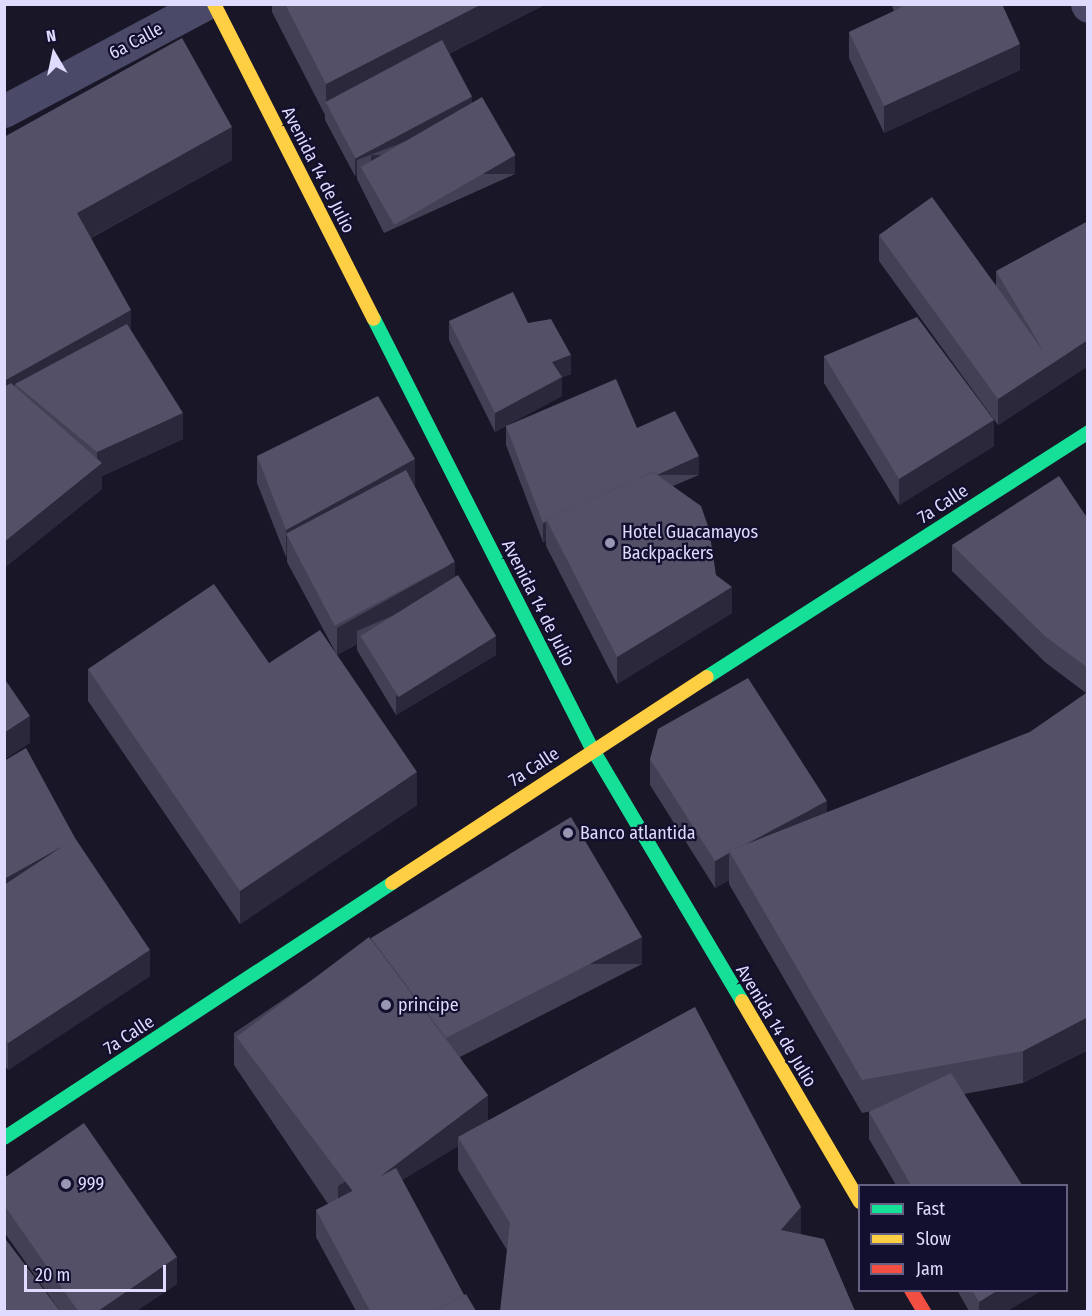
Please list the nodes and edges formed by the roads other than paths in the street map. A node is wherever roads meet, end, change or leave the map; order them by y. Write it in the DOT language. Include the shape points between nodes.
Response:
graph roads {
  1 [pos="204,4"];
  2 [pos="214,4"];
  3 [pos="4,111"];
  4 [pos="1088,432"];
  5 [pos="593,750"];
  6 [pos="4,1138"];
  7 [pos="858,1199"];
  8 [pos="912,1292"];
  9 [pos="924,1311"];
  1 -- 3 [label="street, 6a Calle"];
  2 -- 5 [label="street, Avenida 14 de Julio"];
  4 -- 5 [label="street, 7a Calle"];
  5 -- 6 [label="street, 7a Calle"];
  5 -- 7 [label="street, Avenida 14 de Julio"];
  8 -- 9 [label="street"];
}
